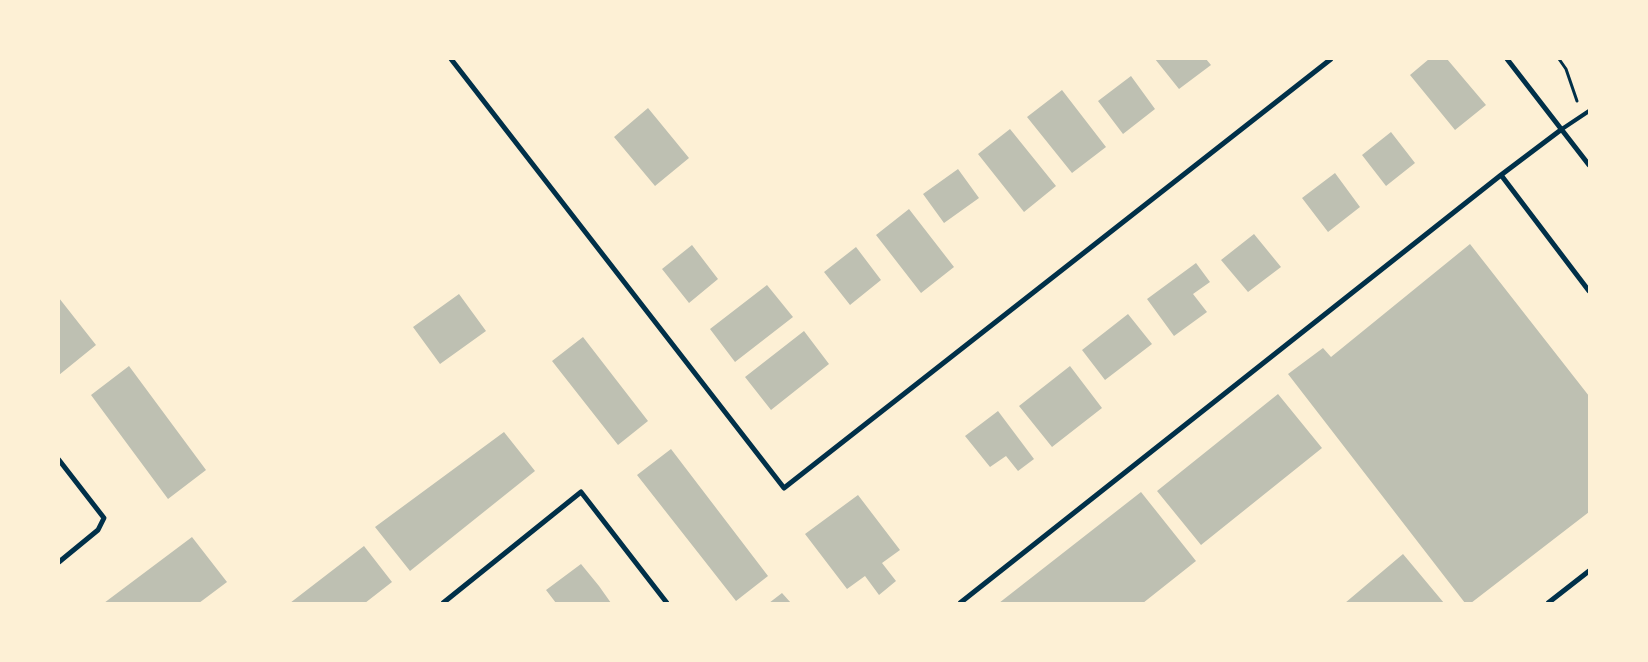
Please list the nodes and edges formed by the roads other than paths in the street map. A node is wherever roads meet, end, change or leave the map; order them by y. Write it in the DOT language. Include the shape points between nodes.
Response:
graph roads {
  1 [pos="451,59"];
  2 [pos="1331,59"];
  3 [pos="1507,59"];
  4 [pos="1588,112"];
  5 [pos="1562,129"];
  6 [pos="1589,165"];
  7 [pos="1500,175"];
  8 [pos="1589,291"];
  9 [pos="59,460"];
  10 [pos="59,562"];
  11 [pos="1589,571"];
  12 [pos="443,603"];
  13 [pos="667,603"];
  14 [pos="960,603"];
  15 [pos="1548,603"];
  1 -- 2 [label="street" via="784,488"];
  3 -- 5 [label="street"];
  4 -- 5 [label="lane"];
  5 -- 6 [label="street"];
  5 -- 7 [label="street"];
  7 -- 8 [label="street"];
  7 -- 14 [label="street"];
  9 -- 10 [label="street" via="104,518 98,530"];
  11 -- 15 [label="street"];
  12 -- 13 [label="street" via="581,492"];
}
